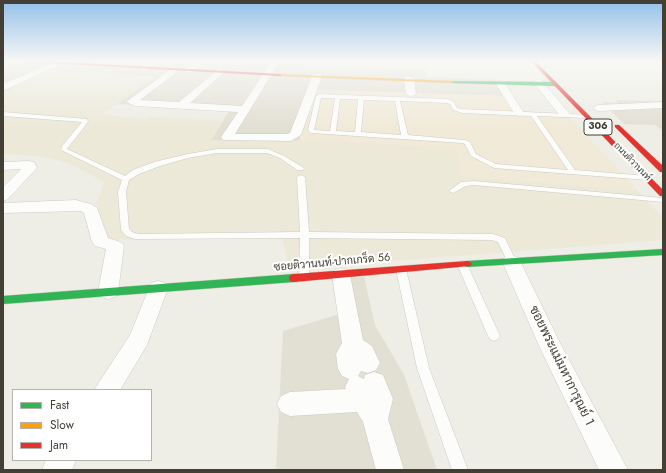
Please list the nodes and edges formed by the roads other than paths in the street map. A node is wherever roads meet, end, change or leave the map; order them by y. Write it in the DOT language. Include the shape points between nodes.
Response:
graph roads {
  1 [pos="14,83"];
  2 [pos="157,83"];
  3 [pos="207,83"];
  4 [pos="262,83"];
  5 [pos="314,83"];
  6 [pos="410,83"];
  7 [pos="497,83"];
  8 [pos="545,83"];
  9 [pos="3,88"];
  10 [pos="411,94"];
  11 [pos="338,97"];
  12 [pos="361,98"];
  13 [pos="397,99"];
  14 [pos="182,105"];
  15 [pos="595,105"];
  16 [pos="663,106"];
  17 [pos="244,109"];
  18 [pos="663,110"];
  19 [pos="3,114"];
  20 [pos="519,114"];
  21 [pos="533,114"];
  22 [pos="565,115"];
  23 [pos="587,116"];
  24 [pos="610,119"];
  25 [pos="333,133"];
  26 [pos="358,134"];
  27 [pos="405,137"];
  28 [pos="3,166"];
  29 [pos="300,168"];
  30 [pos="663,170"];
  31 [pos="573,172"];
  32 [pos="301,177"];
  33 [pos="647,178"];
  34 [pos="126,179"];
  35 [pos="453,191"];
  36 [pos="663,194"];
  37 [pos="3,196"];
  38 [pos="663,200"];
  39 [pos="3,208"];
  40 [pos="305,234"];
  41 [pos="663,252"];
  42 [pos="511,261"];
  43 [pos="462,264"];
  44 [pos="401,269"];
  45 [pos="341,275"];
  46 [pos="304,277"];
  47 [pos="158,288"];
  48 [pos="108,292"];
  49 [pos="6,304"];
  50 [pos="494,336"];
  51 [pos="107,389"];
  52 [pos="367,389"];
  53 [pos="290,404"];
  54 [pos="61,461"];
  55 [pos="56,470"];
  56 [pos="390,470"];
  57 [pos="460,470"];
  58 [pos="614,470"];
  1 -- 9 [label="street"];
  2 -- 14 [label="street" via="132,102"];
  3 -- 14 [label="street"];
  4 -- 17 [label="street"];
  5 -- 17 [label="street" via="295,135 291,138 227,137"];
  6 -- 10 [label="street"];
  7 -- 20 [label="street"];
  8 -- 22 [label="street"];
  8 -- 23 [label="street, ถนนติวานนท์ / 306"];
  11 -- 12 [label="lane"];
  11 -- 25 [label="lane"];
  11 -- 25 [label="lane" via="319,96 311,130"];
  12 -- 13 [label="lane"];
  12 -- 26 [label="lane"];
  13 -- 20 [label="lane" via="448,101 462,112"];
  13 -- 27 [label="lane"];
  14 -- 17 [label="street"];
  15 -- 16 [label="street"];
  15 -- 24 [label="street, ถนนติวานนท์ / 306"];
  18 -- 24 [label="street"];
  19 -- 34 [label="lane" via="85,120 64,150"];
  20 -- 21 [label="lane"];
  21 -- 22 [label="lane"];
  21 -- 31 [label="lane"];
  22 -- 23 [label="lane"];
  23 -- 33 [label="street, ถนนติวานนท์ / 306"];
  24 -- 30 [label="street, ถนนติวานนท์ / 306"];
  25 -- 26 [label="lane"];
  26 -- 27 [label="lane"];
  27 -- 31 [label="lane" via="463,141 468,144 473,155 494,166"];
  28 -- 37 [label="street" via="29,165 30,168"];
  29 -- 34 [label="lane" via="268,151 217,151 157,164"];
  31 -- 33 [label="lane"];
  32 -- 40 [label="lane"];
  33 -- 36 [label="street, ถนนติวานนท์ / 306"];
  34 -- 40 [label="lane" via="122,192 125,230 138,237"];
  35 -- 38 [label="lane" via="464,184 474,183"];
  39 -- 48 [label="street" via="76,205 91,211 101,242 115,246"];
  40 -- 42 [label="lane" via="493,237 502,240"];
  40 -- 46 [label="lane"];
  41 -- 42 [label="street, ซอยติวานนท์-ปากเกร็ด 56"];
  42 -- 43 [label="street, ซอยติวานนท์-ปากเกร็ด 56"];
  42 -- 58 [label="street, ซอยพระแม่มหาการุณย์ 1" via="550,348"];
  43 -- 44 [label="street, ซอยติวานนท์-ปากเกร็ด 56"];
  43 -- 50 [label="lane"];
  44 -- 45 [label="street, ซอยติวานนท์-ปากเกร็ด 56"];
  44 -- 57 [label="lane" via="423,368"];
  45 -- 46 [label="street, ซอยติวานนท์-ปากเกร็ด 56"];
  45 -- 52 [label="street" via="353,345 347,354"];
  46 -- 47 [label="street, ซอยติวานนท์-ปากเกร็ด 56"];
  47 -- 48 [label="street, ซอยติวานนท์-ปากเกร็ด 56"];
  47 -- 51 [label="street" via="139,339"];
  48 -- 49 [label="street, ซอยติวานนท์-ปากเกร็ด 56"];
  52 -- 53 [label="street"];
  52 -- 56 [label="street"];
  54 -- 55 [label="street"];
}
